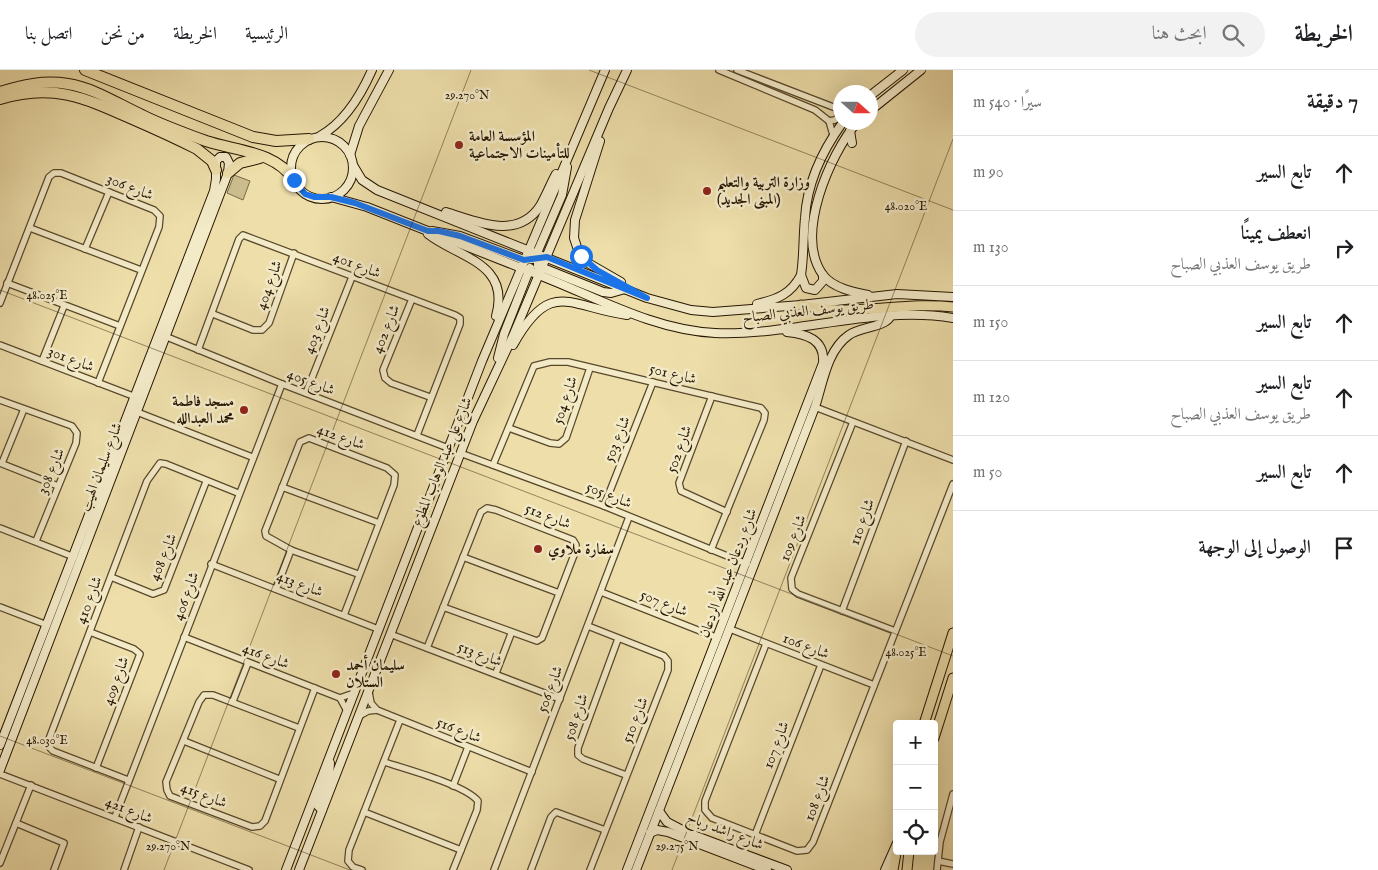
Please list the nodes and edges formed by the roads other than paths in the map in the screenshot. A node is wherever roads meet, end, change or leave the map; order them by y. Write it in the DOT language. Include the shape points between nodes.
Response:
graph roads {
  1 [pos="372,70"];
  2 [pos="389,70"];
  3 [pos="605,70"];
  4 [pos="627,70"];
  5 [pos="719,70"];
  6 [pos="737,70"];
  7 [pos="903,70"];
  8 [pos="921,70"];
  9 [pos="89,71"];
  10 [pos="878,89"];
  11 [pos="0,92"];
  12 [pos="0,100"];
  13 [pos="878,104"];
  14 [pos="589,105"];
  15 [pos="609,108"];
  16 [pos="833,108"];
  17 [pos="833,119"];
  18 [pos="829,121"];
  19 [pos="142,123"];
  20 [pos="837,130"];
  21 [pos="850,131"];
  22 [pos="190,135"];
  23 [pos="833,135"];
  24 [pos="314,138"];
  25 [pos="852,144"];
  26 [pos="350,155"];
  27 [pos="268,158"];
  28 [pos="567,160"];
  29 [pos="353,164"];
  30 [pos="216,170"];
  31 [pos="228,173"];
  32 [pos="294,180"];
  33 [pos="109,192"];
  34 [pos="331,197"];
  35 [pos="407,202"];
  36 [pos="30,228"];
  37 [pos="425,230"];
  38 [pos="85,249"];
  39 [pos="528,250"];
  40 [pos="294,253"];
  41 [pos="547,257"];
  42 [pos="532,263"];
  43 [pos="141,270"];
  44 [pos="539,275"];
  45 [pos="801,275"];
  46 [pos="823,275"];
  47 [pos="352,277"];
  48 [pos="8,283"];
  49 [pos="625,289"];
  50 [pos="877,297"];
  51 [pos="953,297"];
  52 [pos="647,298"];
  53 [pos="412,299"];
  54 [pos="0,303"];
  55 [pos="802,305"];
  56 [pos="64,306"];
  57 [pos="953,307"];
  58 [pos="734,309"];
  59 [pos="213,314"];
  60 [pos="639,316"];
  61 [pos="890,317"];
  62 [pos="953,318"];
  63 [pos="120,326"];
  64 [pos="760,332"];
  65 [pos="167,336"];
  66 [pos="0,345"];
  67 [pos="198,350"];
  68 [pos="823,352"];
  69 [pos="832,355"];
  70 [pos="42,361"];
  71 [pos="482,361"];
  72 [pos="497,365"];
  73 [pos="590,368"];
  74 [pos="653,382"];
  75 [pos="98,383"];
  76 [pos="282,384"];
  77 [pos="487,387"];
  78 [pos="306,393"];
  79 [pos="134,396"];
  80 [pos="712,396"];
  81 [pos="430,397"];
  82 [pos="0,400"];
  83 [pos="814,407"];
  84 [pos="24,409"];
  85 [pos="137,412"];
  86 [pos="853,422"];
  87 [pos="509,428"];
  88 [pos="417,435"];
  89 [pos="906,441"];
  90 [pos="448,448"];
  91 [pos="460,453"];
  92 [pos="252,457"];
  93 [pos="953,460"];
  94 [pos="1,463"];
  95 [pos="493,466"];
  96 [pos="206,482"];
  97 [pos="953,484"];
  98 [pos="58,486"];
  99 [pos="282,487"];
  100 [pos="238,493"];
  101 [pos="775,499"];
  102 [pos="604,506"];
  103 [pos="727,512"];
  104 [pos="630,517"];
  105 [pos="379,523"];
  106 [pos="0,528"];
  107 [pos="36,542"];
  108 [pos="291,550"];
  109 [pos="711,550"];
  110 [pos="463,556"];
  111 [pos="74,557"];
  112 [pos="211,564"];
  113 [pos="747,564"];
  114 [pos="358,574"];
  115 [pos="111,577"];
  116 [pos="65,589"];
  117 [pos="276,589"];
  118 [pos="601,592"];
  119 [pos="559,593"];
  120 [pos="0,607"];
  121 [pos="443,608"];
  122 [pos="842,610"];
  123 [pos="344,615"];
  124 [pos="47,625"];
  125 [pos="588,626"];
  126 [pos="378,629"];
  127 [pos="730,629"];
  128 [pos="895,631"];
  129 [pos="90,632"];
  130 [pos="953,633"];
  131 [pos="390,634"];
  132 [pos="512,634"];
  133 [pos="184,637"];
  134 [pos="718,638"];
  135 [pos="618,639"];
  136 [pos="766,644"];
  137 [pos="427,648"];
  138 [pos="248,663"];
  139 [pos="821,665"];
  140 [pos="496,673"];
  141 [pos="953,678"];
  142 [pos="874,685"];
  143 [pos="315,688"];
  144 [pos="369,690"];
  145 [pos="354,693"];
  146 [pos="340,698"];
  147 [pos="560,698"];
  148 [pos="953,698"];
  149 [pos="233,701"];
  150 [pos="698,701"];
  151 [pos="377,710"];
  152 [pos="347,711"];
  153 [pos="358,716"];
  154 [pos="940,716"];
  155 [pos="400,720"];
  156 [pos="925,720"];
  157 [pos="938,723"];
  158 [pos="299,728"];
  159 [pos="184,742"];
  160 [pos="681,744"];
  161 [pos="0,745"];
  162 [pos="468,747"];
  163 [pos="329,759"];
  164 [pos="384,762"];
  165 [pos="96,768"];
  166 [pos="0,772"];
  167 [pos="532,772"];
  168 [pos="626,775"];
  169 [pos="279,779"];
  170 [pos="128,780"];
  171 [pos="31,785"];
  172 [pos="453,786"];
  173 [pos="953,794"];
  174 [pos="952,805"];
  175 [pos="322,810"];
  176 [pos="659,811"];
  177 [pos="364,812"];
  178 [pos="115,817"];
  179 [pos="16,824"];
  180 [pos="139,827"];
  181 [pos="669,828"];
  182 [pos="605,830"];
  183 [pos="650,833"];
  184 [pos="755,835"];
  185 [pos="461,850"];
  186 [pos="893,852"];
  187 [pos="896,855"];
  188 [pos="909,855"];
  189 [pos="938,861"];
  190 [pos="0,863"];
  191 [pos="953,864"];
  192 [pos="756,868"];
  193 [pos="54,870"];
  194 [pos="124,870"];
  195 [pos="249,870"];
  196 [pos="286,870"];
  197 [pos="299,870"];
  198 [pos="362,870"];
  199 [pos="453,870"];
  200 [pos="494,870"];
  201 [pos="531,870"];
  202 [pos="590,870"];
  203 [pos="627,870"];
  204 [pos="636,870"];
  205 [pos="768,870"];
  206 [pos="787,870"];
  207 [pos="885,870"];
  208 [pos="893,870"];
  209 [pos="906,870"];
  210 [pos="937,870"];
  1 -- 24 [label="street" via="351,107 333,128"];
  2 -- 26 [label="street" via="359,126"];
  3 -- 14 [label="street, شارع علي عبد الوهاب المطوع"];
  4 -- 15 [label="street"];
  5 -- 18 [label="street" via="816,110"];
  6 -- 16 [label="street"];
  7 -- 10 [label="street"];
  8 -- 13 [label="street"];
  9 -- 24 [label="highway" via="253,137 276,141"];
  11 -- 22 [label="highway" via="32,84 69,84"];
  12 -- 19 [label="highway" via="29,92 72,94"];
  14 -- 28 [label="street, شارع علي عبد الوهاب المطوع"];
  14 -- 35 [label="street" via="539,206 528,218 512,226 494,226"];
  15 -- 41 [label="street"];
  15 -- 52 [label="street" via="578,207 574,238 588,263"];
  17 -- 18 [label="street"];
  18 -- 23 [label="street"];
  19 -- 22 [label="highway"];
  19 -- 30 [label="highway" via="203,152"];
  20 -- 23 [label="street"];
  21 -- 25 [label="street"];
  21 -- 46 [label="street" via="833,157 816,206 815,252"];
  22 -- 27 [label="highway"];
  23 -- 45 [label="street" via="810,186"];
  24 -- 26 [label="street" via="338,141"];
  24 -- 32 [label="street" via="301,144 292,161"];
  26 -- 29 [label="street"];
  27 -- 31 [label="highway" via="245,161"];
  27 -- 32 [label="highway" via="283,166"];
  28 -- 39 [label="street, شارع علي عبد الوهاب المطوع"];
  28 -- 42 [label="street" via="562,194"];
  29 -- 34 [label="street" via="348,184"];
  29 -- 35 [label="street, طريق يوسف العذبي الصباح" via="369,186"];
  30 -- 31 [label="street" via="216,161 224,157 229,162"];
  30 -- 79 [label="street, شارع سليمان الهيب" via="215,187"];
  31 -- 65 [label="street, شارع سليمان الهيب"];
  32 -- 34 [label="street" via="305,194"];
  33 -- 36 [label="street, شارع 306" via="54,173 49,176"];
  33 -- 38 [label="street"];
  33 -- 43 [label="street, شارع 306" via="154,210 160,216"];
  34 -- 37 [label="street"];
  35 -- 39 [label="street, طريق يوسف العذبي الصباح"];
  36 -- 38 [label="street"];
  36 -- 48 [label="street, شارع 306"];
  37 -- 42 [label="street" via="460,236"];
  37 -- 71 [label="street" via="440,243 482,265 498,289 498,308"];
  38 -- 43 [label="street"];
  39 -- 42 [label="street, طريق يوسف العذبي الصباح"];
  39 -- 42 [label="street, شارع علي عبد الوهاب المطوع"];
  40 -- 47 [label="street, شارع 401"];
  40 -- 59 [label="street, شارع 404" via="269,323 262,330 253,330"];
  40 -- 59 [label="street, شارع 401" via="243,236 239,239"];
  41 -- 42 [label="street, طريق يوسف العذبي الصباح"];
  41 -- 49 [label="street, طريق يوسف العذبي الصباح"];
  42 -- 44 [label="street, شارع علي عبد الوهاب المطوع"];
  42 -- 49 [label="street" via="603,292"];
  42 -- 71 [label="street, شارع علي عبد الوهاب المطوع"];
  42 -- 72 [label="street" via="504,334"];
  43 -- 63 [label="street, شارع 306"];
  44 -- 60 [label="street, طريق يوسف العذبي الصباح"];
  44 -- 72 [label="street, شارع علي عبد الوهاب المطوع"];
  45 -- 46 [label="street" via="803,284 810,290 820,287"];
  45 -- 58 [label="street" via="784,296"];
  46 -- 50 [label="street" via="834,284"];
  47 -- 53 [label="street, شارع 401"];
  47 -- 78 [label="street, شارع 403"];
  48 -- 54 [label="street, شارع 306"];
  48 -- 56 [label="street"];
  49 -- 52 [label="street, طريق يوسف العذبي الصباح"];
  50 -- 51 [label="street, طريق يوسف العذبي الصباح" via="913,293"];
  50 -- 55 [label="street, طريق يوسف العذبي الصباح"];
  52 -- 58 [label="street, طريق يوسف العذبي الصباح" via="690,310"];
  53 -- 81 [label="street, شارع 402" via="384,370 385,378"];
  53 -- 81 [label="street, شارع 401" via="460,318"];
  55 -- 57 [label="main road" via="841,310"];
  55 -- 58 [label="street, طريق يوسف العذبي الصباح"];
  56 -- 63 [label="street"];
  56 -- 70 [label="street"];
  59 -- 67 [label="street, شارع 401"];
  60 -- 64 [label="street, طريق يوسف العذبي الصباح" via="687,330"];
  60 -- 77 [label="street" via="569,301 549,304 530,320"];
  61 -- 62 [label="street, طريق يوسف العذبي الصباح" via="929,315"];
  61 -- 64 [label="street, طريق يوسف العذبي الصباح"];
  61 -- 69 [label="street, شارع ردعان عبد الله الردعان" via="885,323 861,328 849,335"];
  63 -- 75 [label="street, شارع 306"];
  64 -- 68 [label="street" via="804,334 818,342"];
  65 -- 67 [label="street, شارع 405"];
  65 -- 85 [label="street, شارع سليمان الهيب"];
  66 -- 70 [label="street, شارع 301"];
  67 -- 76 [label="street, شارع 405"];
  68 -- 69 [label="street" via="828,349"];
  68 -- 101 [label="street, شارع ردعان عبد الله الردعان" via="823,363"];
  69 -- 83 [label="street, شارع ردعان عبد الله الردعان"];
  70 -- 75 [label="street, شارع 301"];
  71 -- 90 [label="street, شارع علي عبد الوهاب المطوع"];
  72 -- 77 [label="street, شارع علي عبد الوهاب المطوع"];
  73 -- 74 [label="street, شارع 501"];
  73 -- 87 [label="street, شارع 501" via="568,362 534,366"];
  73 -- 87 [label="street, شارع 504" via="566,438 559,444"];
  74 -- 80 [label="street, شارع 501"];
  74 -- 102 [label="street, شارع 503"];
  75 -- 79 [label="street, شارع 301"];
  76 -- 78 [label="street, شارع 405"];
  76 -- 92 [label="street, شارع 406"];
  77 -- 91 [label="street, شارع علي عبد الوهاب المطوع"];
  78 -- 88 [label="street, شارع 405"];
  79 -- 111 [label="street, شارع سليمان الهيب"];
  80 -- 103 [label="street, شارع 502" via="679,483 687,496"];
  80 -- 103 [label="street, شارع 501" via="750,404 765,413"];
  81 -- 88 [label="street, شارع 401"];
  82 -- 84 [label="street, شارع 308"];
  83 -- 86 [label="street"];
  83 -- 101 [label="street, شارع ردعان عبد الله الردعان"];
  84 -- 94 [label="street"];
  84 -- 98 [label="street, شارع 308" via="72,426 76,434 76,443"];
  85 -- 92 [label="street"];
  85 -- 116 [label="street, شارع سليمان الهيب"];
  86 -- 89 [label="street"];
  86 -- 122 [label="street, شارع 109" via="791,578 792,589 798,594"];
  87 -- 95 [label="street, شارع 501"];
  88 -- 90 [label="street, شارع 405"];
  89 -- 93 [label="street"];
  89 -- 122 [label="street, شارع 110"];
  90 -- 126 [label="street, شارع علي عبد الوهاب المطوع"];
  91 -- 95 [label="street, شارع 505"];
  91 -- 131 [label="street, شارع علي عبد الوهاب المطوع"];
  92 -- 100 [label="street, شارع 406"];
  94 -- 98 [label="street"];
  95 -- 102 [label="street, شارع 505"];
  96 -- 100 [label="street, شارع 410"];
  96 -- 115 [label="street, شارع 408" via="164,590 154,594"];
  96 -- 115 [label="street, شارع 410" via="160,464 147,481"];
  97 -- 128 [label="street, شارع 108"];
  98 -- 107 [label="street, شارع 308"];
  99 -- 105 [label="street"];
  99 -- 105 [label="street, شارع 412" via="300,442 309,438 388,468 395,475"];
  99 -- 108 [label="street, شارع 412" via="265,531 266,536"];
  100 -- 112 [label="street, شارع 406"];
  101 -- 113 [label="street, شارع ردعان عبد الله الردعان"];
  101 -- 127 [label="street, شارع ردعان عبد الله الردعان"];
  102 -- 104 [label="street, شارع 505"];
  103 -- 109 [label="street, شارع 501"];
  104 -- 109 [label="street, شارع 505"];
  104 -- 118 [label="street, شارع 506"];
  105 -- 114 [label="street, شارع 412"];
  106 -- 107 [label="street"];
  107 -- 111 [label="street"];
  108 -- 114 [label="street, شارع 412"];
  108 -- 117 [label="street"];
  109 -- 113 [label="street, شارع 505"];
  110 -- 119 [label="street"];
  110 -- 119 [label="street, شارع 512" via="481,512 487,508 505,513 573,540 576,545 574,555"];
  110 -- 121 [label="street, شارع 512"];
  111 -- 116 [label="street, شارع سليمان الهيب"];
  112 -- 117 [label="street, شارع 413"];
  112 -- 133 [label="street, شارع 406"];
  113 -- 134 [label="street, شارع ردعان عبد الله الردعان"];
  114 -- 123 [label="street, شارع 412"];
  115 -- 129 [label="street, شارع 410"];
  116 -- 124 [label="street, شارع سليمان الهيب"];
  116 -- 166 [label="street, شارع سليمان الهيب"];
  117 -- 123 [label="street, شارع 413"];
  118 -- 125 [label="street, شارع 506"];
  118 -- 134 [label="street, شارع 507"];
  119 -- 132 [label="street, شارع 512" via="542,638 531,641"];
  120 -- 124 [label="street"];
  121 -- 132 [label="street, شارع 512"];
  121 -- 137 [label="street, شارع 512"];
  122 -- 128 [label="street, شارع 109"];
  123 -- 126 [label="street, شارع 413"];
  124 -- 161 [label="street, شارع سليمان الهيب"];
  125 -- 135 [label="street, شارع 510"];
  125 -- 147 [label="street, شارع 506"];
  126 -- 145 [label="street, شارع علي عبد الوهاب المطوع"];
  127 -- 136 [label="street, شارع 106"];
  127 -- 150 [label="street, شارع ردعان عبد الله الردعان"];
  128 -- 142 [label="street, شارع 108"];
  129 -- 165 [label="street, شارع 410" via="49,738 49,747"];
  129 -- 165 [label="street, شارع 409" via="134,648 140,654"];
  130 -- 156 [label="main road"];
  131 -- 137 [label="street, شارع 513"];
  131 -- 144 [label="street, شارع علي عبد الوهاب المطوع"];
  132 -- 140 [label="street"];
  133 -- 138 [label="street, شارع 416"];
  133 -- 170 [label="street, شارع 406"];
  134 -- 150 [label="street, شارع ردعان عبد الله الردعان"];
  135 -- 168 [label="street, شارع 508" via="578,755"];
  135 -- 168 [label="street, شارع 510" via="664,656 668,661 668,670"];
  136 -- 139 [label="street, شارع 106"];
  136 -- 184 [label="street, شارع 108" via="705,808 712,818"];
  137 -- 140 [label="street, شارع 513"];
  138 -- 143 [label="street, شارع 416"];
  138 -- 149 [label="street"];
  139 -- 142 [label="street, شارع 106"];
  139 -- 184 [label="street, شارع 107"];
  140 -- 147 [label="street, شارع 513"];
  141 -- 154 [label="main road"];
  142 -- 184 [label="street, شارع 108" via="814,842 807,850 797,850"];
  143 -- 146 [label="street, شارع 416"];
  143 -- 158 [label="street, شارع 415"];
  144 -- 151 [label="street"];
  144 -- 153 [label="street, شارع علي عبد الوهاب المطوع"];
  145 -- 146 [label="street"];
  145 -- 152 [label="street, شارع علي عبد الوهاب المطوع"];
  146 -- 152 [label="street"];
  147 -- 167 [label="street, شارع 506"];
  148 -- 154 [label="main road"];
  149 -- 158 [label="street, شارع 415"];
  149 -- 159 [label="street, شارع 415" via="204,695"];
  150 -- 160 [label="street, شارع ردعان عبد الله الردعان"];
  151 -- 153 [label="street"];
  151 -- 155 [label="street, شارع 516"];
  152 -- 163 [label="street, شارع علي عبد الوهاب المطوع"];
  153 -- 175 [label="street, شارع علي عبد الوهاب المطوع"];
  154 -- 157 [label="main road"];
  155 -- 162 [label="street, شارع 516"];
  155 -- 164 [label="street"];
  158 -- 169 [label="street, شارع 415"];
  159 -- 169 [label="street"];
  159 -- 169 [label="street, شارع 415" via="166,782 170,796 252,827 260,826 265,821"];
  160 -- 176 [label="street, شارع ردعان عبد الله الردعان"];
  160 -- 203 [label="street, شارع ردعان عبد الله الردعان"];
  162 -- 167 [label="street, شارع 516"];
  162 -- 172 [label="street"];
  163 -- 175 [label="street" via="329,777 318,806"];
  163 -- 196 [label="street, شارع علي عبد الوهاب المطوع"];
  164 -- 172 [label="street"];
  164 -- 177 [label="street"];
  165 -- 170 [label="street, شارع 410"];
  166 -- 171 [label="street, شارع 421"];
  167 -- 200 [label="street, شارع 506"];
  168 -- 182 [label="street, شارع 510"];
  170 -- 178 [label="street, شارع 406"];
  171 -- 178 [label="street, شارع 421"];
  171 -- 179 [label="street"];
  172 -- 185 [label="street" via="473,795 478,801"];
  173 -- 174 [label="street"];
  174 -- 189 [label="street" via="940,842"];
  175 -- 197 [label="street, شارع علي عبد الوهاب المطوع"];
  176 -- 181 [label="street, شارع راشد رباح"];
  176 -- 183 [label="street, شارع ردعان عبد الله الردعان"];
  177 -- 185 [label="street"];
  177 -- 198 [label="street" via="348,860"];
  178 -- 180 [label="street, شارع 421"];
  179 -- 190 [label="street"];
  179 -- 193 [label="street" via="64,843"];
  180 -- 194 [label="street"];
  180 -- 195 [label="street, شارع 421"];
  181 -- 183 [label="street, شارع راشد رباح"];
  181 -- 192 [label="street, شارع راشد رباح"];
  181 -- 206 [label="street, شارع راشد رباح"];
  182 -- 201 [label="street" via="556,812 551,817"];
  182 -- 202 [label="street, شارع 510"];
  183 -- 204 [label="street, شارع ردعان عبد الله الردعان"];
  185 -- 199 [label="street"];
  186 -- 207 [label="street"];
  187 -- 208 [label="main road"];
  188 -- 209 [label="main road"];
  189 -- 191 [label="street"];
  189 -- 210 [label="street"];
  192 -- 205 [label="street, شارع راشد رباح"];
}
